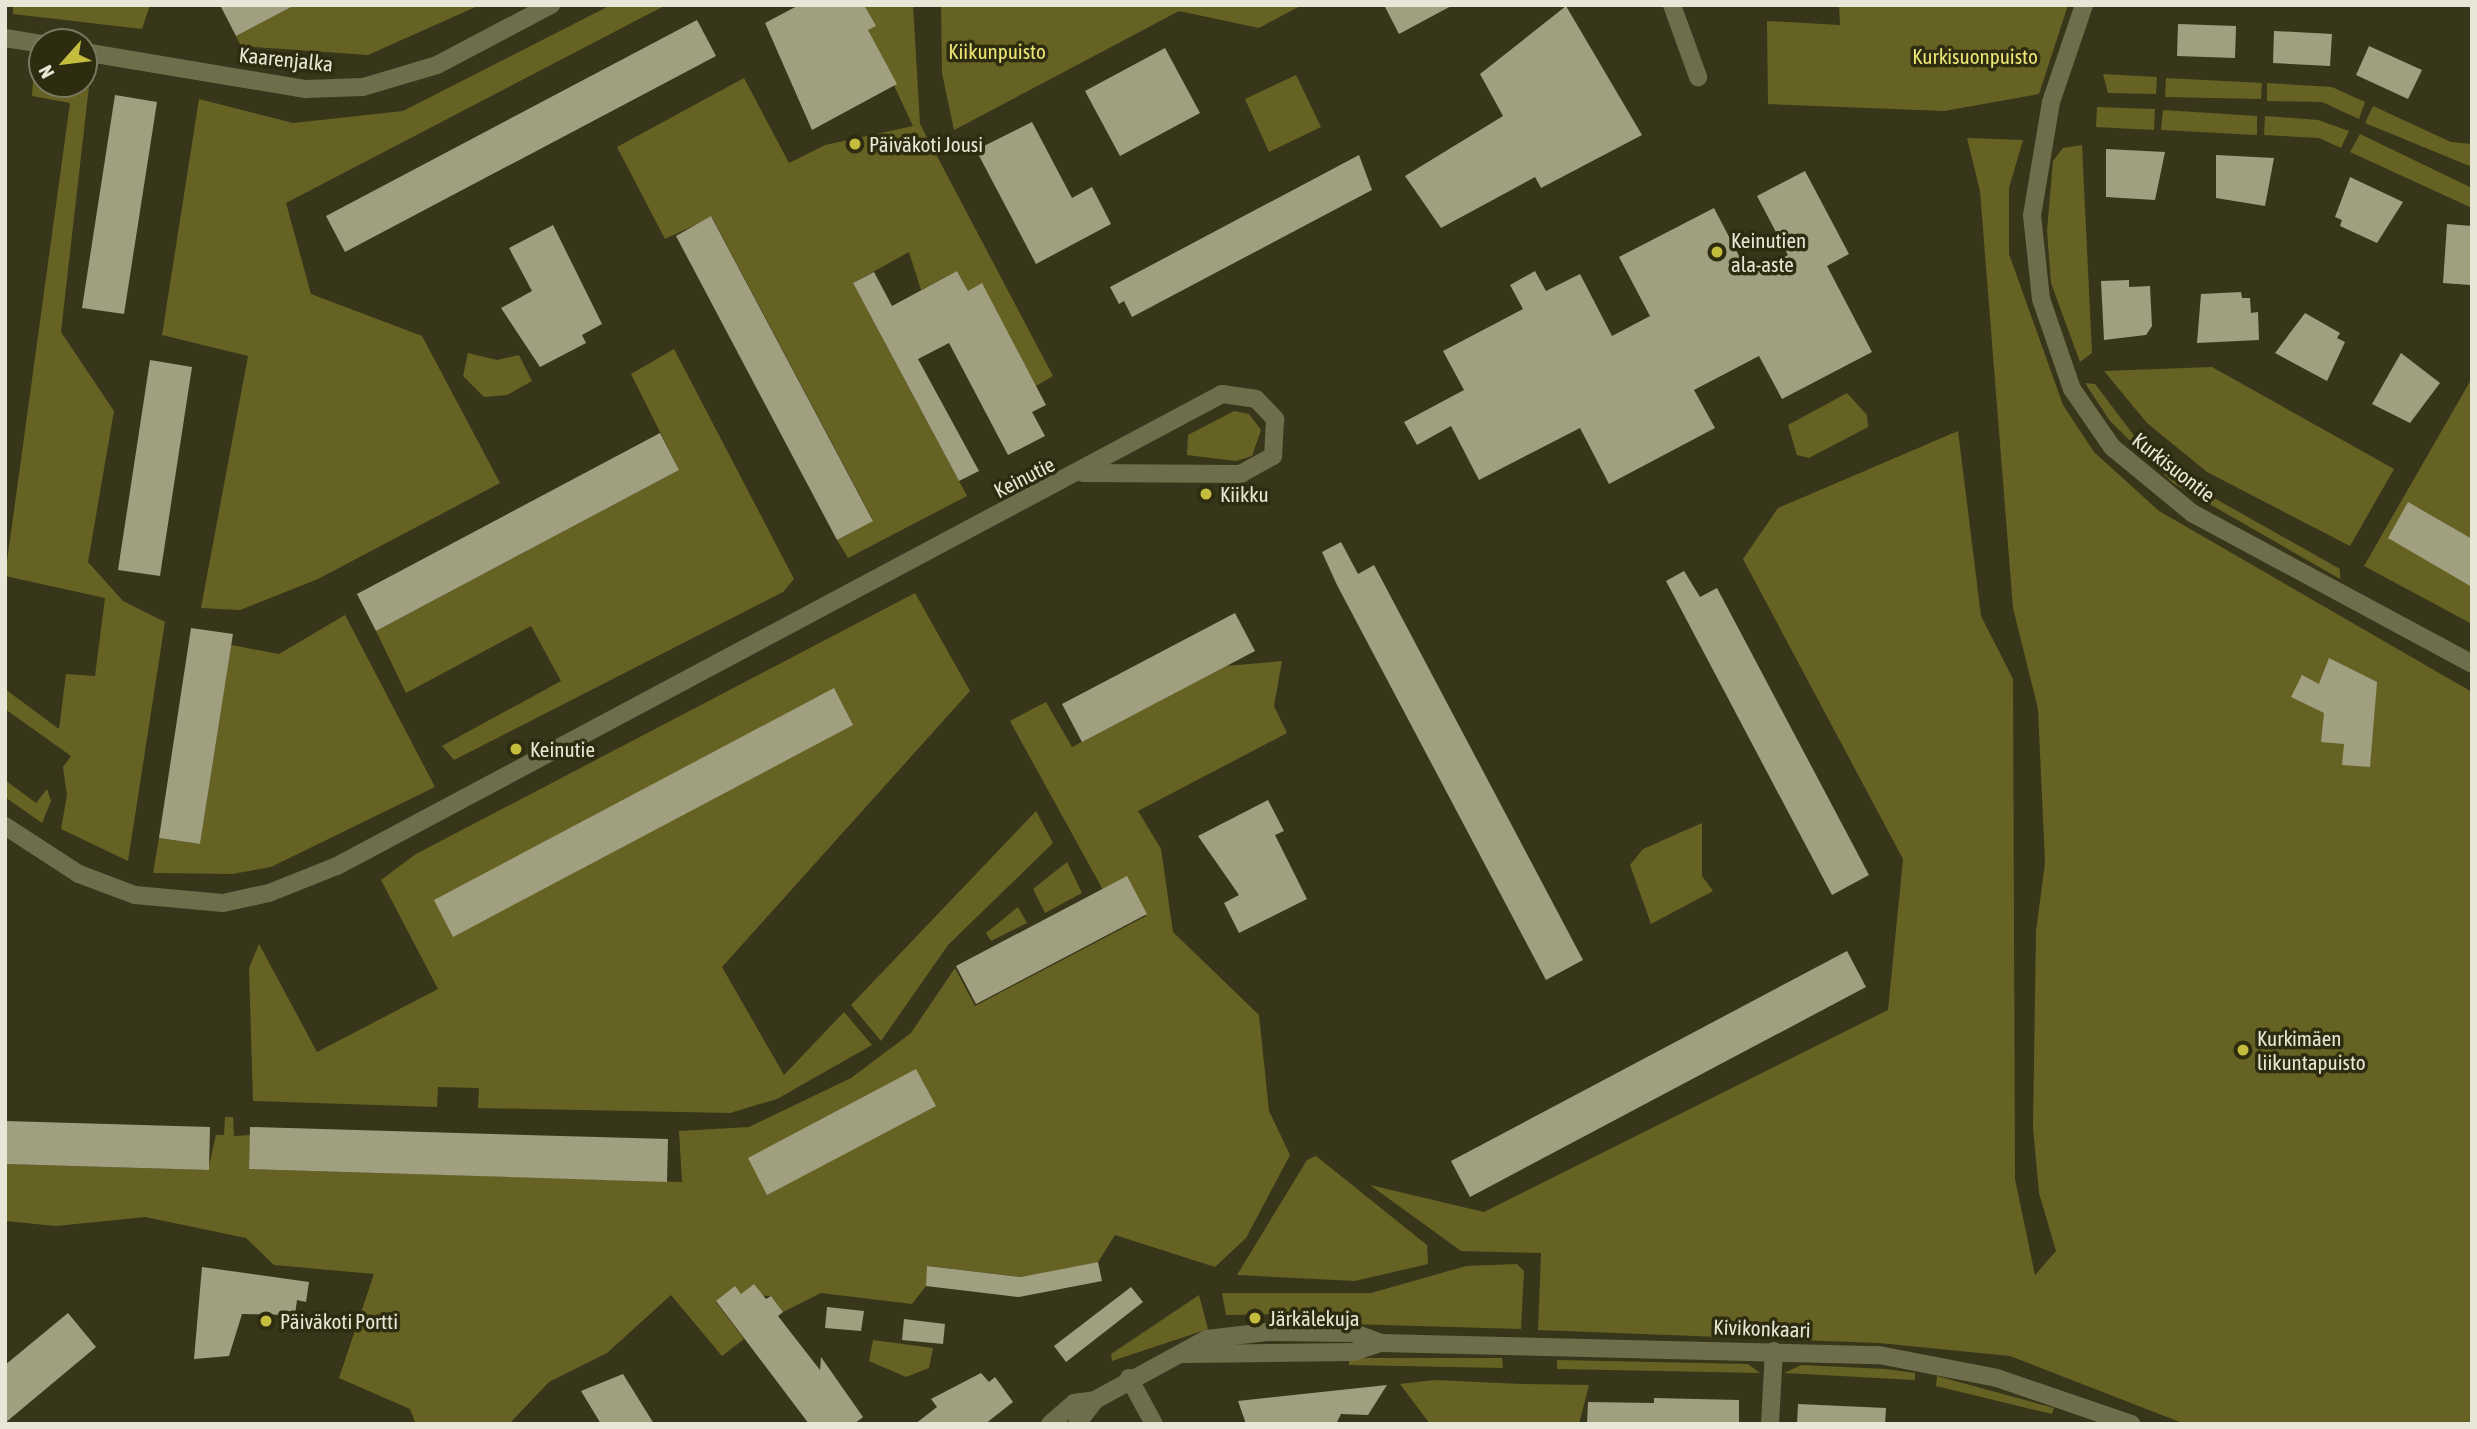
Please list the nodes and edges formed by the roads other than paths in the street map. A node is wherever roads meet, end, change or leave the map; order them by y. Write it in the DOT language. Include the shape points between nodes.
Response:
graph roads {
  1 [pos="551,5"];
  2 [pos="1672,5"];
  3 [pos="2084,5"];
  4 [pos="5,38"];
  5 [pos="28,42"];
  6 [pos="98,54"];
  7 [pos="1698,77"];
  8 [pos="1083,473"];
  9 [pos="2472,664"];
  10 [pos="5,827"];
  11 [pos="1774,1351"];
  12 [pos="1129,1378"];
  13 [pos="1094,1399"];
  14 [pos="1050,1424"];
  15 [pos="1077,1424"];
  16 [pos="1153,1424"];
  17 [pos="1770,1424"];
  18 [pos="2131,1424"];
  1 -- 6 [label="street, Kaarenjalka" via="437,65 363,87 306,89"];
  2 -- 7 [label="street"];
  3 -- 9 [label="street, Kurkisuontie" via="2051,102 2032,215 2041,299 2072,389 2112,447 2192,513"];
  4 -- 5 [label="street"];
  8 -- 8 [label="street, Keinutie" via="1241,474 1273,456 1275,419 1256,399 1222,394 1108,452"];
  8 -- 10 [label="street, Keinutie" via="290,887 223,903 135,895 79,874"];
  11 -- 12 [label="street, Kivikonkaari" via="1381,1343 1354,1334 1241,1333 1207,1339 1185,1354"];
  11 -- 17 [label="street"];
  11 -- 18 [label="street, Kivikonkaari" via="1943,1364"];
  12 -- 13 [label="street, Kivikonkaari"];
  12 -- 16 [label="street"];
  13 -- 14 [label="street, Kivikonkaari" via="1074,1402"];
  13 -- 15 [label="street, Kivikonkaari"];
}
